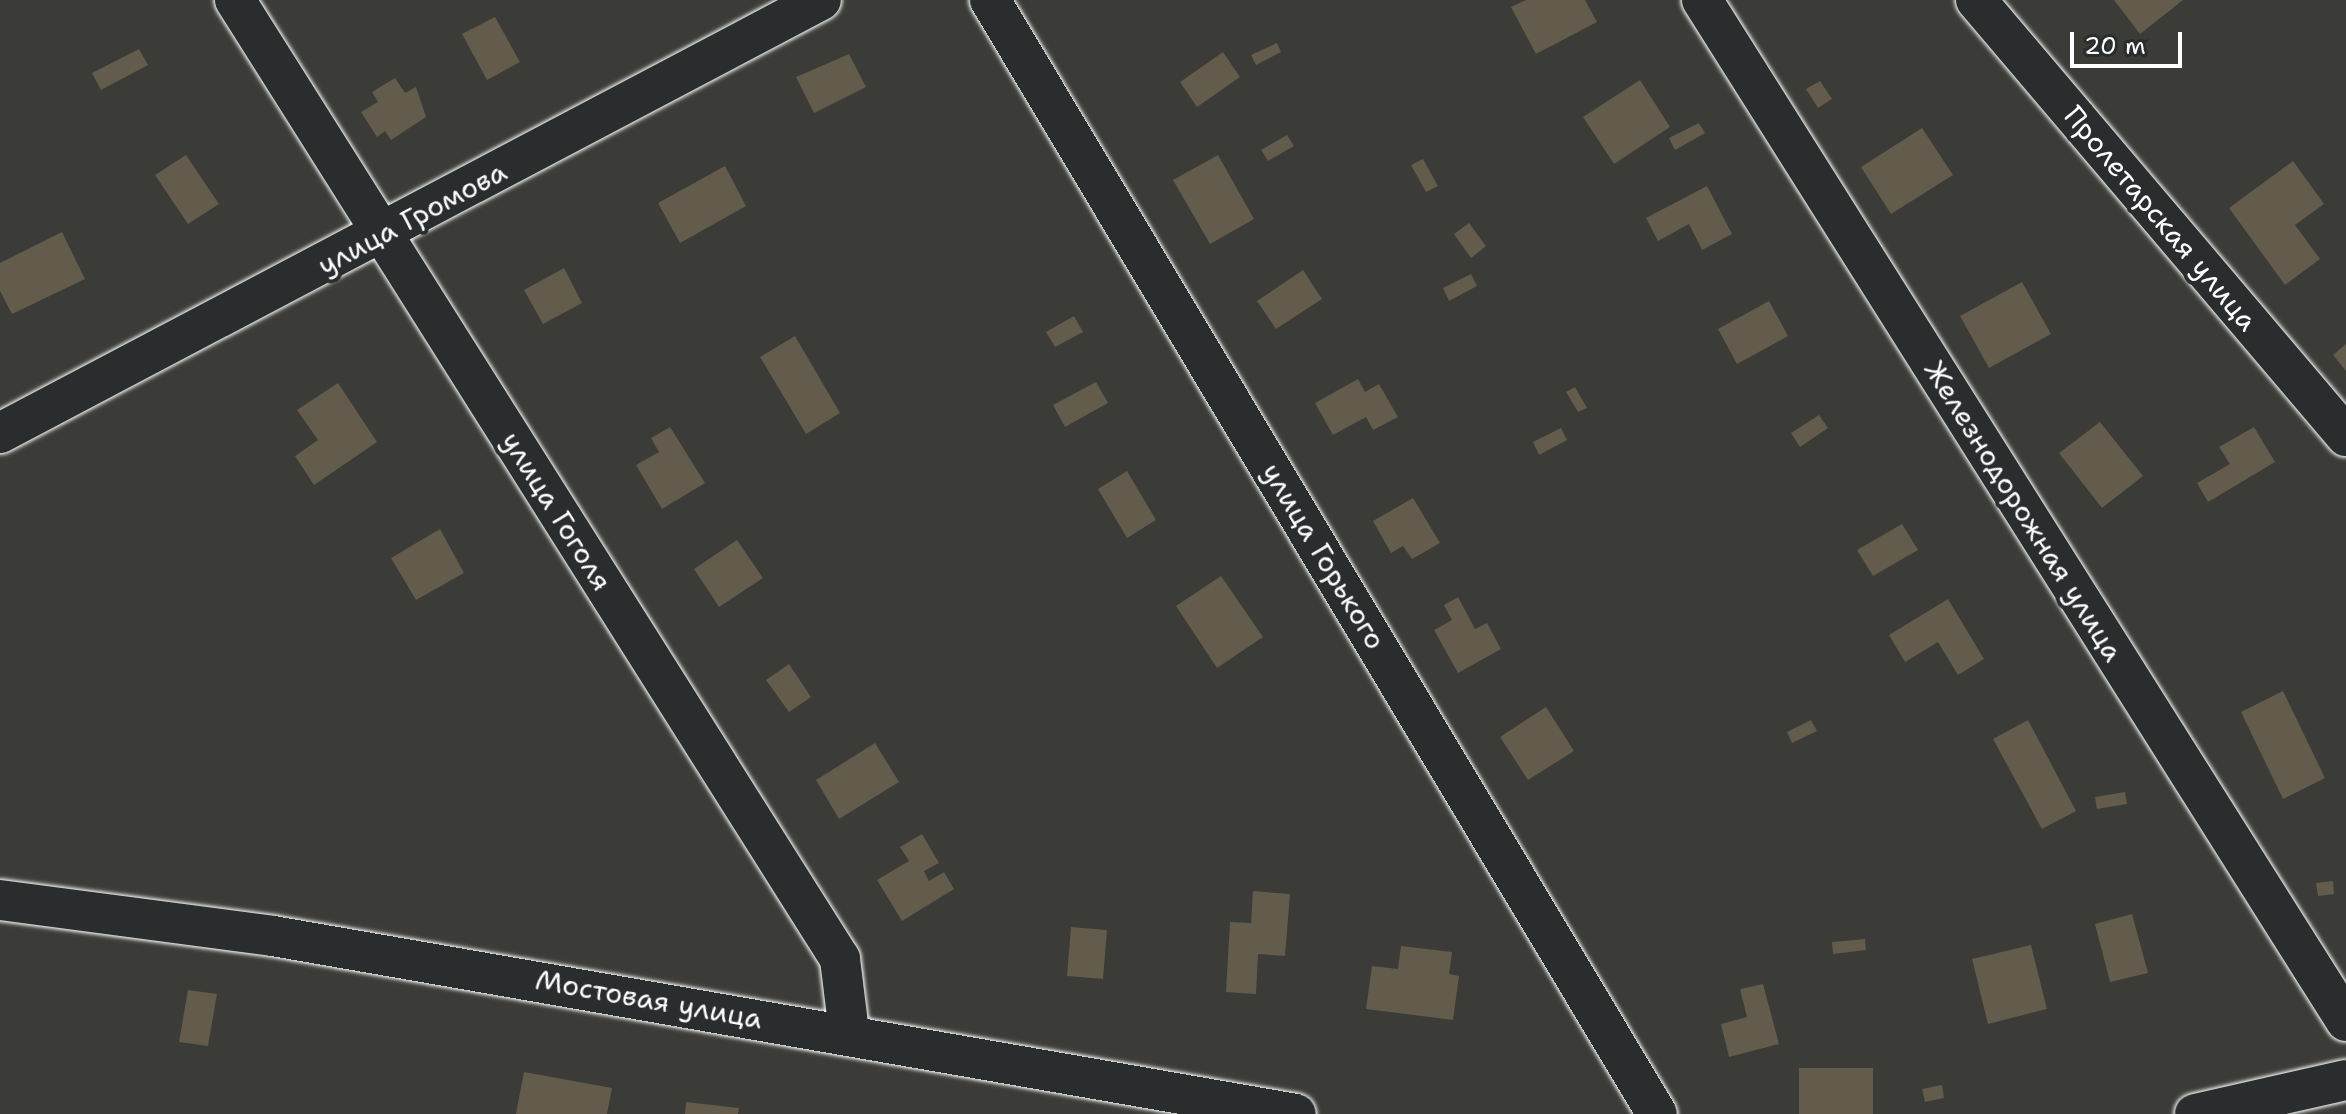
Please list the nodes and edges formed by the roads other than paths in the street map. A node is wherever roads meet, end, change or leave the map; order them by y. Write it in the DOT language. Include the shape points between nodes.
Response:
graph roads {
  1 [pos="235,0"];
  2 [pos="821,0"];
  3 [pos="990,0"];
  4 [pos="1702,0"];
  5 [pos="1976,0"];
  6 [pos="382,234"];
  7 [pos="0,433"];
  8 [pos="2346,436"];
  9 [pos="0,900"];
  10 [pos="2346,1021"];
  11 [pos="849,1032"];
  12 [pos="2346,1080"];
  13 [pos="1296,1114"];
  14 [pos="1657,1114"];
  15 [pos="2195,1114"];
  1 -- 6 [label="street, улица Гоголя"];
  2 -- 6 [label="street, улица Громова"];
  3 -- 14 [label="street, улица Горького"];
  4 -- 10 [label="street, Железнодорожная улица"];
  5 -- 8 [label="street, Пролетарская улица"];
  6 -- 7 [label="street, улица Громова"];
  6 -- 11 [label="street, улица Гоголя" via="840,959"];
  9 -- 11 [label="street, Мостовая улица" via="273,936"];
  11 -- 13 [label="street, Мостовая улица"];
  12 -- 15 [label="street"];
}
